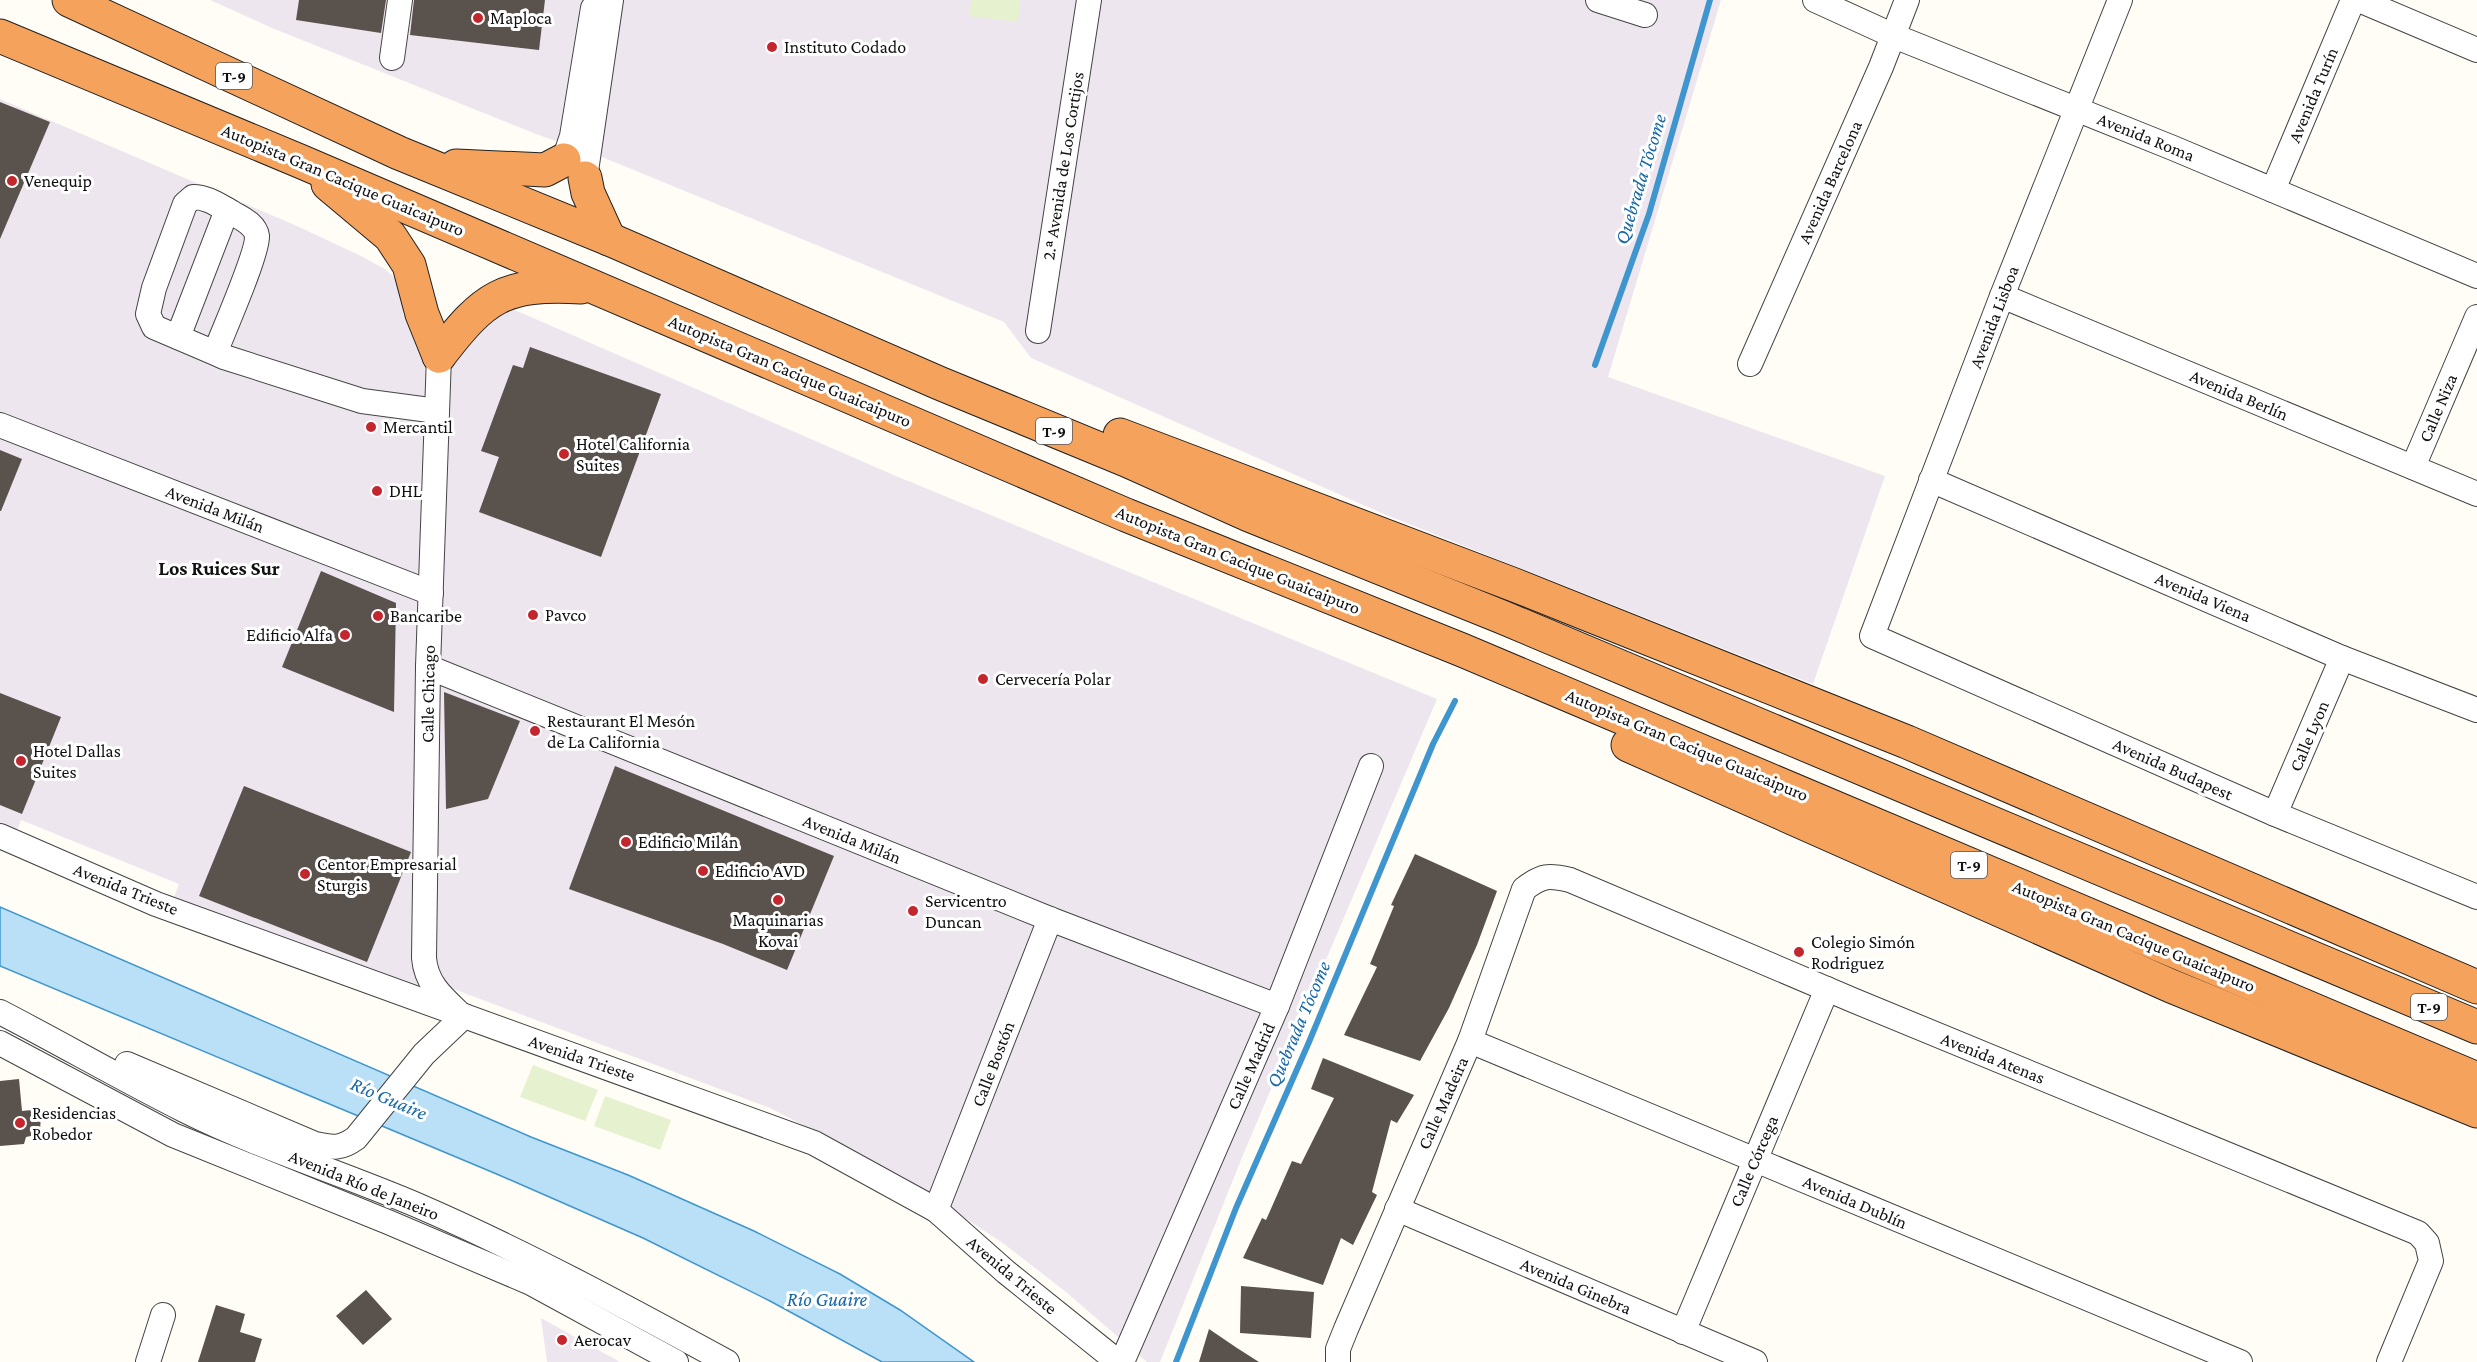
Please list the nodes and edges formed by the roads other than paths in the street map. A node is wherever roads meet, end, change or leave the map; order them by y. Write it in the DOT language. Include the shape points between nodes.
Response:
graph roads {
  1 [pos="69,0"];
  2 [pos="400,0"];
  3 [pos="595,0"];
  4 [pos="611,0"];
  5 [pos="1089,0"];
  6 [pos="1598,0"];
  7 [pos="1815,0"];
  8 [pos="1908,0"];
  9 [pos="2120,0"];
  10 [pos="2353,0"];
  11 [pos="2359,0"];
  12 [pos="1646,15"];
  13 [pos="0,36"];
  14 [pos="1894,36"];
  15 [pos="2477,50"];
  16 [pos="392,58"];
  17 [pos="2077,109"];
  18 [pos="399,153"];
  19 [pos="302,162"];
  20 [pos="574,169"];
  21 [pos="2273,190"];
  22 [pos="227,210"];
  23 [pos="609,239"];
  24 [pos="2477,276"];
  25 [pos="594,287"];
  26 [pos="2002,296"];
  27 [pos="2477,317"];
  28 [pos="1038,331"];
  29 [pos="178,337"];
  30 [pos="215,353"];
  31 [pos="438,356"];
  32 [pos="1750,364"];
  33 [pos="939,383"];
  34 [pos="437,411"];
  35 [pos="0,425"];
  36 [pos="2413,467"];
  37 [pos="1931,480"];
  38 [pos="2477,494"];
  39 [pos="431,593"];
  40 [pos="1872,636"];
  41 [pos="1461,650"];
  42 [pos="2342,658"];
  43 [pos="428,667"];
  44 [pos="2477,710"];
  45 [pos="1906,742"];
  46 [pos="1371,766"];
  47 [pos="2275,814"];
  48 [pos="0,836"];
  49 [pos="1570,880"];
  50 [pos="2477,897"];
  51 [pos="1050,919"];
  52 [pos="2477,967"];
  53 [pos="2477,987"];
  54 [pos="1827,989"];
  55 [pos="1277,1006"];
  56 [pos="7,1015"];
  57 [pos="464,1017"];
  58 [pos="2477,1026"];
  59 [pos="1470,1041"];
  60 [pos="0,1043"];
  61 [pos="2477,1079"];
  62 [pos="2477,1112"];
  63 [pos="1754,1160"];
  64 [pos="1397,1209"];
  65 [pos="936,1210"];
  66 [pos="163,1315"];
  67 [pos="1683,1332"];
  68 [pos="148,1362"];
  69 [pos="676,1362"];
  70 [pos="727,1362"];
  71 [pos="1120,1362"];
  72 [pos="1338,1362"];
  73 [pos="1755,1362"];
  74 [pos="2240,1362"];
  75 [pos="2389,1362"];
  1 -- 18 [label="highway, T-9"];
  2 -- 16 [label="street"];
  3 -- 20 [label="street" via="572,136"];
  4 -- 20 [label="street"];
  5 -- 28 [label="street, 2.ª Avenida de Los Cortijos"];
  6 -- 12 [label="street"];
  7 -- 14 [label="street, Avenida Roma"];
  8 -- 14 [label="street, Avenida Barcelona"];
  9 -- 17 [label="street, Avenida Lisboa"];
  10 -- 21 [label="street, Avenida Turín"];
  11 -- 15 [label="street"];
  13 -- 19 [label="highway, Autopista Gran Cacique Guaicaipuro / T-9"];
  14 -- 17 [label="street, Avenida Roma"];
  14 -- 32 [label="street, Avenida Barcelona"];
  17 -- 21 [label="street, Avenida Roma"];
  17 -- 26 [label="street, Avenida Lisboa"];
  18 -- 20 [label="highway" via="465,168"];
  18 -- 23 [label="highway, T-9"];
  19 -- 25 [label="highway, Autopista Gran Cacique Guaicaipuro / T-9"];
  19 -- 31 [label="highway" via="390,236 409,265"];
  20 -- 23 [label="highway"];
  21 -- 24 [label="street, Avenida Roma"];
  22 -- 29 [label="street"];
  22 -- 29 [label="street" via="203,197 193,197 185,204 176,226 153,288 148,314 154,327"];
  22 -- 30 [label="street" via="253,226 257,237"];
  23 -- 33 [label="highway, T-9"];
  25 -- 31 [label="highway" via="551,285 493,298 461,327"];
  25 -- 41 [label="highway, Autopista Gran Cacique Guaicaipuro / T-9" via="1126,515"];
  26 -- 36 [label="street, Avenida Berlín"];
  26 -- 37 [label="street, Avenida Lisboa"];
  27 -- 36 [label="street, Calle Niza"];
  29 -- 30 [label="street"];
  30 -- 34 [label="street" via="362,401"];
  31 -- 34 [label="street, Calle Chicago"];
  33 -- 45 [label="highway" via="1100,427 1512,584"];
  33 -- 58 [label="highway, T-9"];
  34 -- 39 [label="street, Calle Chicago"];
  35 -- 39 [label="street, Avenida Milán"];
  36 -- 38 [label="street, Avenida Berlín"];
  37 -- 40 [label="street, Avenida Lisboa"];
  37 -- 42 [label="street, Avenida Viena"];
  39 -- 43 [label="street, Calle Chicago"];
  40 -- 47 [label="street, Avenida Budapest"];
  41 -- 61 [label="highway, Autopista Gran Cacique Guaicaipuro / T-9"];
  41 -- 62 [label="highway" via="1496,684 1581,724 2171,986"];
  42 -- 44 [label="street, Avenida Viena"];
  42 -- 47 [label="street, Calle Lyon"];
  43 -- 51 [label="street, Avenida Milán"];
  43 -- 57 [label="street, Calle Chicago" via="424,958 429,980"];
  45 -- 52 [label="highway" via="2059,796 2199,857"];
  45 -- 53 [label="highway"];
  46 -- 55 [label="street, Calle Madrid"];
  47 -- 50 [label="street, Avenida Budapest"];
  48 -- 57 [label="street, Avenida Trieste" via="156,904"];
  49 -- 54 [label="street, Avenida Atenas"];
  49 -- 59 [label="street, Calle Madeira" via="1537,878 1524,889"];
  51 -- 55 [label="street, Avenida Milán"];
  51 -- 65 [label="street, Calle Bostón"];
  54 -- 63 [label="street, Calle Córcega"];
  54 -- 75 [label="street, Avenida Atenas" via="2418,1233 2427,1243 2431,1261"];
  55 -- 71 [label="street, Calle Madrid"];
  56 -- 57 [label="street" via="335,1149 356,1138 424,1054"];
  56 -- 70 [label="street, Avenida Río de Janeiro" via="184,1110 266,1147 417,1205 544,1263"];
  57 -- 65 [label="street, Avenida Trieste" via="814,1143"];
  59 -- 63 [label="street, Avenida Dublín"];
  59 -- 64 [label="street, Calle Madeira"];
  60 -- 69 [label="street, Avenida Río de Janeiro" via="173,1135 531,1283"];
  63 -- 67 [label="street, Calle Córcega"];
  63 -- 74 [label="street, Avenida Dublín"];
  64 -- 67 [label="street, Avenida Ginebra"];
  64 -- 72 [label="street, Calle Madeira" via="1338,1349"];
  65 -- 71 [label="street, Avenida Trieste" via="1006,1272"];
  66 -- 68 [label="street"];
  67 -- 73 [label="street, Avenida Ginebra"];
}
